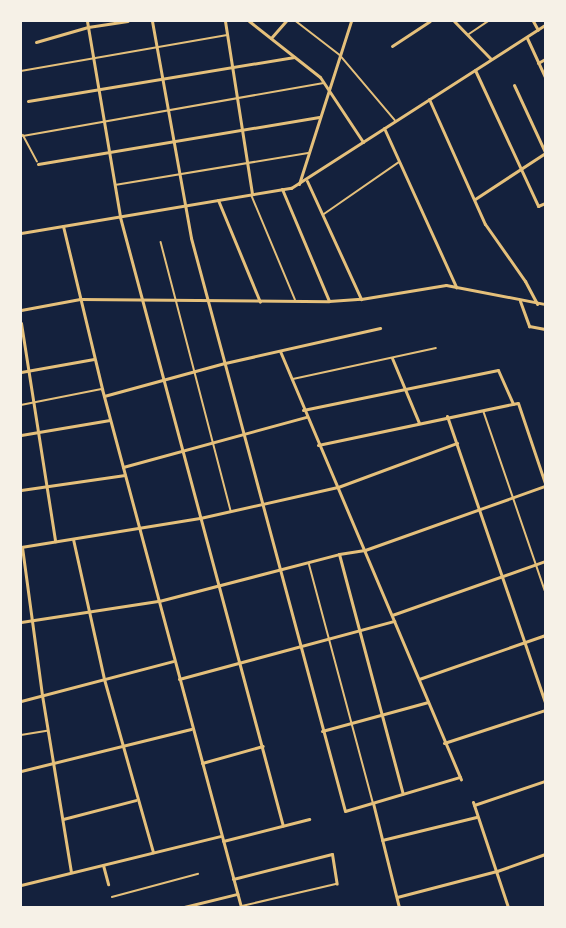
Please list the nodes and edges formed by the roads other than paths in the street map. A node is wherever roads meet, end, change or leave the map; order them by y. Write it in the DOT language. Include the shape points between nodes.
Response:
graph roads {
  1 [pos="87,21"];
  2 [pos="128,21"];
  3 [pos="152,21"];
  4 [pos="225,21"];
  5 [pos="249,21"];
  6 [pos="286,21"];
  7 [pos="296,21"];
  8 [pos="351,21"];
  9 [pos="430,21"];
  10 [pos="454,21"];
  11 [pos="488,21"];
  12 [pos="533,21"];
  13 [pos="545,25"];
  14 [pos="88,27"];
  15 [pos="538,30"];
  16 [pos="468,34"];
  17 [pos="227,35"];
  18 [pos="271,38"];
  19 [pos="526,38"];
  20 [pos="36,42"];
  21 [pos="392,46"];
  22 [pos="157,48"];
  23 [pos="340,55"];
  24 [pos="294,57"];
  25 [pos="93,59"];
  26 [pos="491,59"];
  27 [pos="545,59"];
  28 [pos="538,63"];
  29 [pos="233,67"];
  30 [pos="475,69"];
  31 [pos="21,71"];
  32 [pos="545,77"];
  33 [pos="162,79"];
  34 [pos="324,83"];
  35 [pos="514,85"];
  36 [pos="98,90"];
  37 [pos="328,90"];
  38 [pos="238,98"];
  39 [pos="429,99"];
  40 [pos="28,101"];
  41 [pos="167,109"];
  42 [pos="320,117"];
  43 [pos="104,121"];
  44 [pos="396,121"];
  45 [pos="384,128"];
  46 [pos="243,130"];
  47 [pos="173,142"];
  48 [pos="363,142"];
  49 [pos="109,153"];
  50 [pos="309,153"];
  51 [pos="545,153"];
  52 [pos="400,161"];
  53 [pos="248,163"];
  54 [pos="38,164"];
  55 [pos="521,170"];
  56 [pos="178,173"];
  57 [pos="307,180"];
  58 [pos="299,184"];
  59 [pos="114,185"];
  60 [pos="282,189"];
  61 [pos="252,195"];
  62 [pos="475,199"];
  63 [pos="218,200"];
  64 [pos="545,203"];
  65 [pos="183,207"];
  66 [pos="323,215"];
  67 [pos="120,217"];
  68 [pos="63,226"];
  69 [pos="21,233"];
  70 [pos="161,242"];
  71 [pos="456,287"];
  72 [pos="143,297"];
  73 [pos="80,298"];
  74 [pos="174,298"];
  75 [pos="207,298"];
  76 [pos="361,299"];
  77 [pos="520,300"];
  78 [pos="329,301"];
  79 [pos="260,302"];
  80 [pos="296,302"];
  81 [pos="537,304"];
  82 [pos="545,304"];
  83 [pos="21,310"];
  84 [pos="21,323"];
  85 [pos="381,328"];
  86 [pos="545,329"];
  87 [pos="436,348"];
  88 [pos="280,351"];
  89 [pos="392,358"];
  90 [pos="94,359"];
  91 [pos="225,363"];
  92 [pos="28,370"];
  93 [pos="21,372"];
  94 [pos="194,372"];
  95 [pos="292,379"];
  96 [pos="164,380"];
  97 [pos="405,388"];
  98 [pos="102,390"];
  99 [pos="104,396"];
  100 [pos="33,403"];
  101 [pos="516,403"];
  102 [pos="21,405"];
  103 [pos="483,409"];
  104 [pos="303,410"];
  105 [pos="447,416"];
  106 [pos="307,417"];
  107 [pos="110,420"];
  108 [pos="419,423"];
  109 [pos="38,432"];
  110 [pos="21,435"];
  111 [pos="244,435"];
  112 [pos="212,442"];
  113 [pos="457,443"];
  114 [pos="318,445"];
  115 [pos="183,450"];
  116 [pos="123,467"];
  117 [pos="125,475"];
  118 [pos="545,484"];
  119 [pos="47,486"];
  120 [pos="338,487"];
  121 [pos="21,490"];
  122 [pos="513,498"];
  123 [pos="262,503"];
  124 [pos="479,509"];
  125 [pos="231,510"];
  126 [pos="200,518"];
  127 [pos="141,528"];
  128 [pos="74,538"];
  129 [pos="55,541"];
  130 [pos="21,547"];
  131 [pos="365,549"];
  132 [pos="339,554"];
  133 [pos="545,561"];
  134 [pos="309,562"];
  135 [pos="536,564"];
  136 [pos="279,570"];
  137 [pos="502,575"];
  138 [pos="219,586"];
  139 [pos="545,590"];
  140 [pos="159,601"];
  141 [pos="90,613"];
  142 [pos="392,615"];
  143 [pos="31,620"];
  144 [pos="394,621"];
  145 [pos="21,622"];
  146 [pos="360,631"];
  147 [pos="545,635"];
  148 [pos="330,639"];
  149 [pos="525,642"];
  150 [pos="300,646"];
  151 [pos="174,661"];
  152 [pos="240,663"];
  153 [pos="104,679"];
  154 [pos="179,679"];
  155 [pos="419,679"];
  156 [pos="42,695"];
  157 [pos="21,701"];
  158 [pos="428,702"];
  159 [pos="545,702"];
  160 [pos="545,710"];
  161 [pos="383,714"];
  162 [pos="352,722"];
  163 [pos="191,729"];
  164 [pos="48,731"];
  165 [pos="322,731"];
  166 [pos="21,735"];
  167 [pos="444,743"];
  168 [pos="123,747"];
  169 [pos="263,747"];
  170 [pos="202,763"];
  171 [pos="54,765"];
  172 [pos="21,771"];
  173 [pos="545,781"];
  174 [pos="403,794"];
  175 [pos="137,800"];
  176 [pos="373,803"];
  177 [pos="477,816"];
  178 [pos="63,819"];
  179 [pos="309,819"];
  180 [pos="283,826"];
  181 [pos="221,836"];
  182 [pos="382,840"];
  183 [pos="223,842"];
  184 [pos="153,852"];
  185 [pos="545,854"];
  186 [pos="103,865"];
  187 [pos="497,871"];
  188 [pos="71,872"];
  189 [pos="198,874"];
  190 [pos="233,879"];
  191 [pos="108,884"];
  192 [pos="337,884"];
  193 [pos="21,885"];
  194 [pos="237,894"];
  195 [pos="112,897"];
  196 [pos="397,897"];
  197 [pos="184,907"];
  198 [pos="241,907"];
  199 [pos="399,907"];
  200 [pos="508,907"];
  1 -- 14 [label="street"];
  2 -- 14 [label="street"];
  3 -- 22 [label="street"];
  4 -- 17 [label="street"];
  5 -- 18 [label="street"];
  6 -- 18 [label="street"];
  7 -- 23 [label="lane"];
  8 -- 23 [label="street"];
  9 -- 21 [label="street"];
  10 -- 16 [label="street"];
  11 -- 16 [label="lane"];
  12 -- 15 [label="street"];
  13 -- 15 [label="street"];
  14 -- 20 [label="street"];
  14 -- 25 [label="street"];
  15 -- 19 [label="street"];
  16 -- 26 [label="street"];
  17 -- 22 [label="lane"];
  17 -- 29 [label="street"];
  18 -- 24 [label="street"];
  19 -- 26 [label="street"];
  19 -- 28 [label="street"];
  22 -- 25 [label="lane"];
  22 -- 33 [label="street"];
  23 -- 37 [label="street"];
  23 -- 44 [label="lane"];
  24 -- 29 [label="street"];
  24 -- 34 [label="street"];
  25 -- 31 [label="lane"];
  25 -- 36 [label="street"];
  26 -- 30 [label="street"];
  27 -- 28 [label="street"];
  28 -- 32 [label="street"];
  29 -- 33 [label="street"];
  29 -- 38 [label="street"];
  30 -- 39 [label="street"];
  30 -- 55 [label="street"];
  33 -- 36 [label="street"];
  33 -- 41 [label="street"];
  34 -- 37 [label="street"];
  34 -- 38 [label="lane"];
  35 -- 51 [label="street"];
  36 -- 40 [label="street"];
  36 -- 43 [label="street"];
  37 -- 42 [label="street"];
  37 -- 48 [label="street"];
  38 -- 41 [label="lane"];
  38 -- 46 [label="street"];
  39 -- 44 [label="street"];
  39 -- 62 [label="street"];
  41 -- 43 [label="lane"];
  41 -- 47 [label="street"];
  42 -- 46 [label="street"];
  42 -- 50 [label="street"];
  43 -- 49 [label="street"];
  43 -- 54 [label="lane" via="23,136"];
  44 -- 45 [label="street"];
  45 -- 48 [label="street"];
  45 -- 52 [label="street"];
  46 -- 47 [label="street"];
  46 -- 53 [label="street"];
  47 -- 49 [label="street"];
  47 -- 56 [label="street"];
  48 -- 57 [label="street"];
  49 -- 54 [label="street"];
  49 -- 59 [label="street"];
  50 -- 53 [label="lane"];
  50 -- 58 [label="street"];
  51 -- 55 [label="street"];
  52 -- 66 [label="lane"];
  52 -- 71 [label="street"];
  53 -- 56 [label="lane"];
  53 -- 61 [label="street"];
  55 -- 62 [label="street"];
  55 -- 64 [label="street" via="538,206"];
  56 -- 59 [label="lane"];
  56 -- 65 [label="street"];
  57 -- 58 [label="street"];
  57 -- 66 [label="street"];
  58 -- 60 [label="street"];
  59 -- 67 [label="street"];
  60 -- 61 [label="street"];
  60 -- 78 [label="street"];
  61 -- 63 [label="street"];
  61 -- 80 [label="lane"];
  62 -- 81 [label="street" via="485,224"];
  63 -- 65 [label="street"];
  63 -- 79 [label="street"];
  65 -- 67 [label="street"];
  65 -- 75 [label="street"];
  66 -- 76 [label="street"];
  67 -- 68 [label="street"];
  67 -- 72 [label="street"];
  68 -- 69 [label="street"];
  68 -- 73 [label="street"];
  70 -- 74 [label="lane"];
  71 -- 76 [label="street" via="436,286"];
  71 -- 77 [label="street"];
  72 -- 73 [label="street"];
  72 -- 74 [label="street"];
  72 -- 96 [label="street"];
  73 -- 83 [label="street"];
  73 -- 90 [label="street"];
  74 -- 75 [label="street"];
  74 -- 94 [label="lane"];
  75 -- 79 [label="street"];
  75 -- 91 [label="street"];
  76 -- 78 [label="street"];
  77 -- 81 [label="street"];
  77 -- 86 [label="street" via="529,326"];
  78 -- 80 [label="street"];
  79 -- 80 [label="street"];
  81 -- 82 [label="street"];
  84 -- 92 [label="street"];
  85 -- 88 [label="street"];
  87 -- 89 [label="lane"];
  88 -- 91 [label="street"];
  88 -- 95 [label="street"];
  89 -- 95 [label="lane"];
  89 -- 97 [label="street"];
  90 -- 92 [label="street"];
  90 -- 98 [label="street"];
  91 -- 94 [label="street"];
  91 -- 111 [label="street"];
  92 -- 93 [label="street"];
  92 -- 100 [label="street"];
  94 -- 96 [label="street"];
  94 -- 112 [label="lane"];
  95 -- 104 [label="street"];
  96 -- 99 [label="street"];
  96 -- 115 [label="street"];
  97 -- 101 [label="street" via="498,370"];
  97 -- 104 [label="street"];
  97 -- 108 [label="street"];
  98 -- 99 [label="street"];
  98 -- 100 [label="lane"];
  99 -- 107 [label="street"];
  100 -- 102 [label="lane"];
  100 -- 109 [label="street"];
  101 -- 103 [label="street"];
  101 -- 118 [label="street"];
  103 -- 105 [label="street"];
  103 -- 122 [label="lane"];
  104 -- 106 [label="street"];
  105 -- 108 [label="street"];
  105 -- 113 [label="street"];
  106 -- 111 [label="street"];
  106 -- 114 [label="street"];
  107 -- 109 [label="street"];
  107 -- 116 [label="street"];
  108 -- 114 [label="street"];
  109 -- 110 [label="street"];
  109 -- 119 [label="street"];
  111 -- 112 [label="street"];
  111 -- 123 [label="street"];
  112 -- 115 [label="street"];
  112 -- 125 [label="lane"];
  113 -- 120 [label="street"];
  113 -- 124 [label="street"];
  114 -- 120 [label="street"];
  115 -- 116 [label="street"];
  115 -- 126 [label="street"];
  116 -- 117 [label="street"];
  117 -- 119 [label="street"];
  117 -- 127 [label="street"];
  118 -- 122 [label="street"];
  119 -- 121 [label="street"];
  119 -- 129 [label="street"];
  120 -- 123 [label="street"];
  120 -- 131 [label="street"];
  122 -- 124 [label="street"];
  122 -- 135 [label="lane"];
  123 -- 125 [label="street"];
  123 -- 136 [label="street"];
  124 -- 131 [label="street"];
  124 -- 137 [label="street"];
  125 -- 126 [label="street"];
  126 -- 127 [label="street"];
  126 -- 138 [label="street"];
  127 -- 128 [label="street"];
  127 -- 140 [label="street"];
  128 -- 129 [label="street"];
  128 -- 141 [label="street"];
  129 -- 130 [label="street"];
  130 -- 143 [label="street"];
  131 -- 132 [label="street"];
  131 -- 142 [label="street"];
  132 -- 134 [label="street"];
  132 -- 146 [label="street"];
  133 -- 135 [label="street"];
  134 -- 136 [label="street"];
  134 -- 148 [label="lane"];
  135 -- 137 [label="street"];
  135 -- 139 [label="lane"];
  136 -- 138 [label="street"];
  136 -- 150 [label="street"];
  137 -- 142 [label="street"];
  137 -- 149 [label="street"];
  138 -- 140 [label="street"];
  138 -- 152 [label="street"];
  140 -- 141 [label="street"];
  140 -- 151 [label="street"];
  141 -- 143 [label="street"];
  141 -- 153 [label="street"];
  142 -- 144 [label="street"];
  143 -- 145 [label="street"];
  143 -- 156 [label="street"];
  144 -- 146 [label="street"];
  144 -- 155 [label="street"];
  146 -- 148 [label="street"];
  146 -- 161 [label="street"];
  147 -- 149 [label="street"];
  148 -- 150 [label="street"];
  148 -- 162 [label="lane"];
  149 -- 155 [label="street"];
  149 -- 159 [label="street"];
  150 -- 152 [label="street"];
  150 -- 165 [label="street"];
  151 -- 153 [label="street"];
  151 -- 154 [label="street"];
  152 -- 154 [label="street"];
  152 -- 169 [label="street"];
  153 -- 156 [label="street"];
  153 -- 168 [label="street"];
  154 -- 163 [label="street"];
  155 -- 158 [label="street"];
  156 -- 157 [label="street"];
  156 -- 164 [label="street"];
  158 -- 161 [label="street"];
  158 -- 167 [label="street"];
  160 -- 167 [label="street"];
  161 -- 162 [label="street"];
  161 -- 174 [label="street"];
  162 -- 165 [label="street"];
  162 -- 176 [label="lane"];
  163 -- 168 [label="street"];
  163 -- 170 [label="street"];
  164 -- 166 [label="lane"];
  164 -- 171 [label="street"];
  165 -- 176 [label="street" via="345,811"];
  167 -- 174 [label="street" via="461,778"];
  168 -- 171 [label="street"];
  168 -- 175 [label="street"];
  169 -- 170 [label="street"];
  169 -- 180 [label="street"];
  170 -- 181 [label="street"];
  171 -- 172 [label="street"];
  171 -- 178 [label="street"];
  173 -- 177 [label="street" via="473,804"];
  174 -- 176 [label="street"];
  175 -- 178 [label="street"];
  175 -- 184 [label="street"];
  176 -- 182 [label="street"];
  177 -- 182 [label="street"];
  177 -- 187 [label="street"];
  178 -- 188 [label="street"];
  179 -- 180 [label="street"];
  180 -- 183 [label="street"];
  181 -- 183 [label="street"];
  181 -- 184 [label="street"];
  182 -- 196 [label="street"];
  183 -- 190 [label="street"];
  184 -- 186 [label="street"];
  185 -- 187 [label="street"];
  186 -- 188 [label="street"];
  186 -- 191 [label="street"];
  187 -- 196 [label="street"];
  187 -- 200 [label="street"];
  188 -- 193 [label="street"];
  189 -- 195 [label="lane"];
  190 -- 192 [label="street" via="332,854"];
  190 -- 194 [label="street"];
  192 -- 198 [label="lane"];
  194 -- 197 [label="street"];
  194 -- 198 [label="street"];
  196 -- 199 [label="street"];
}
